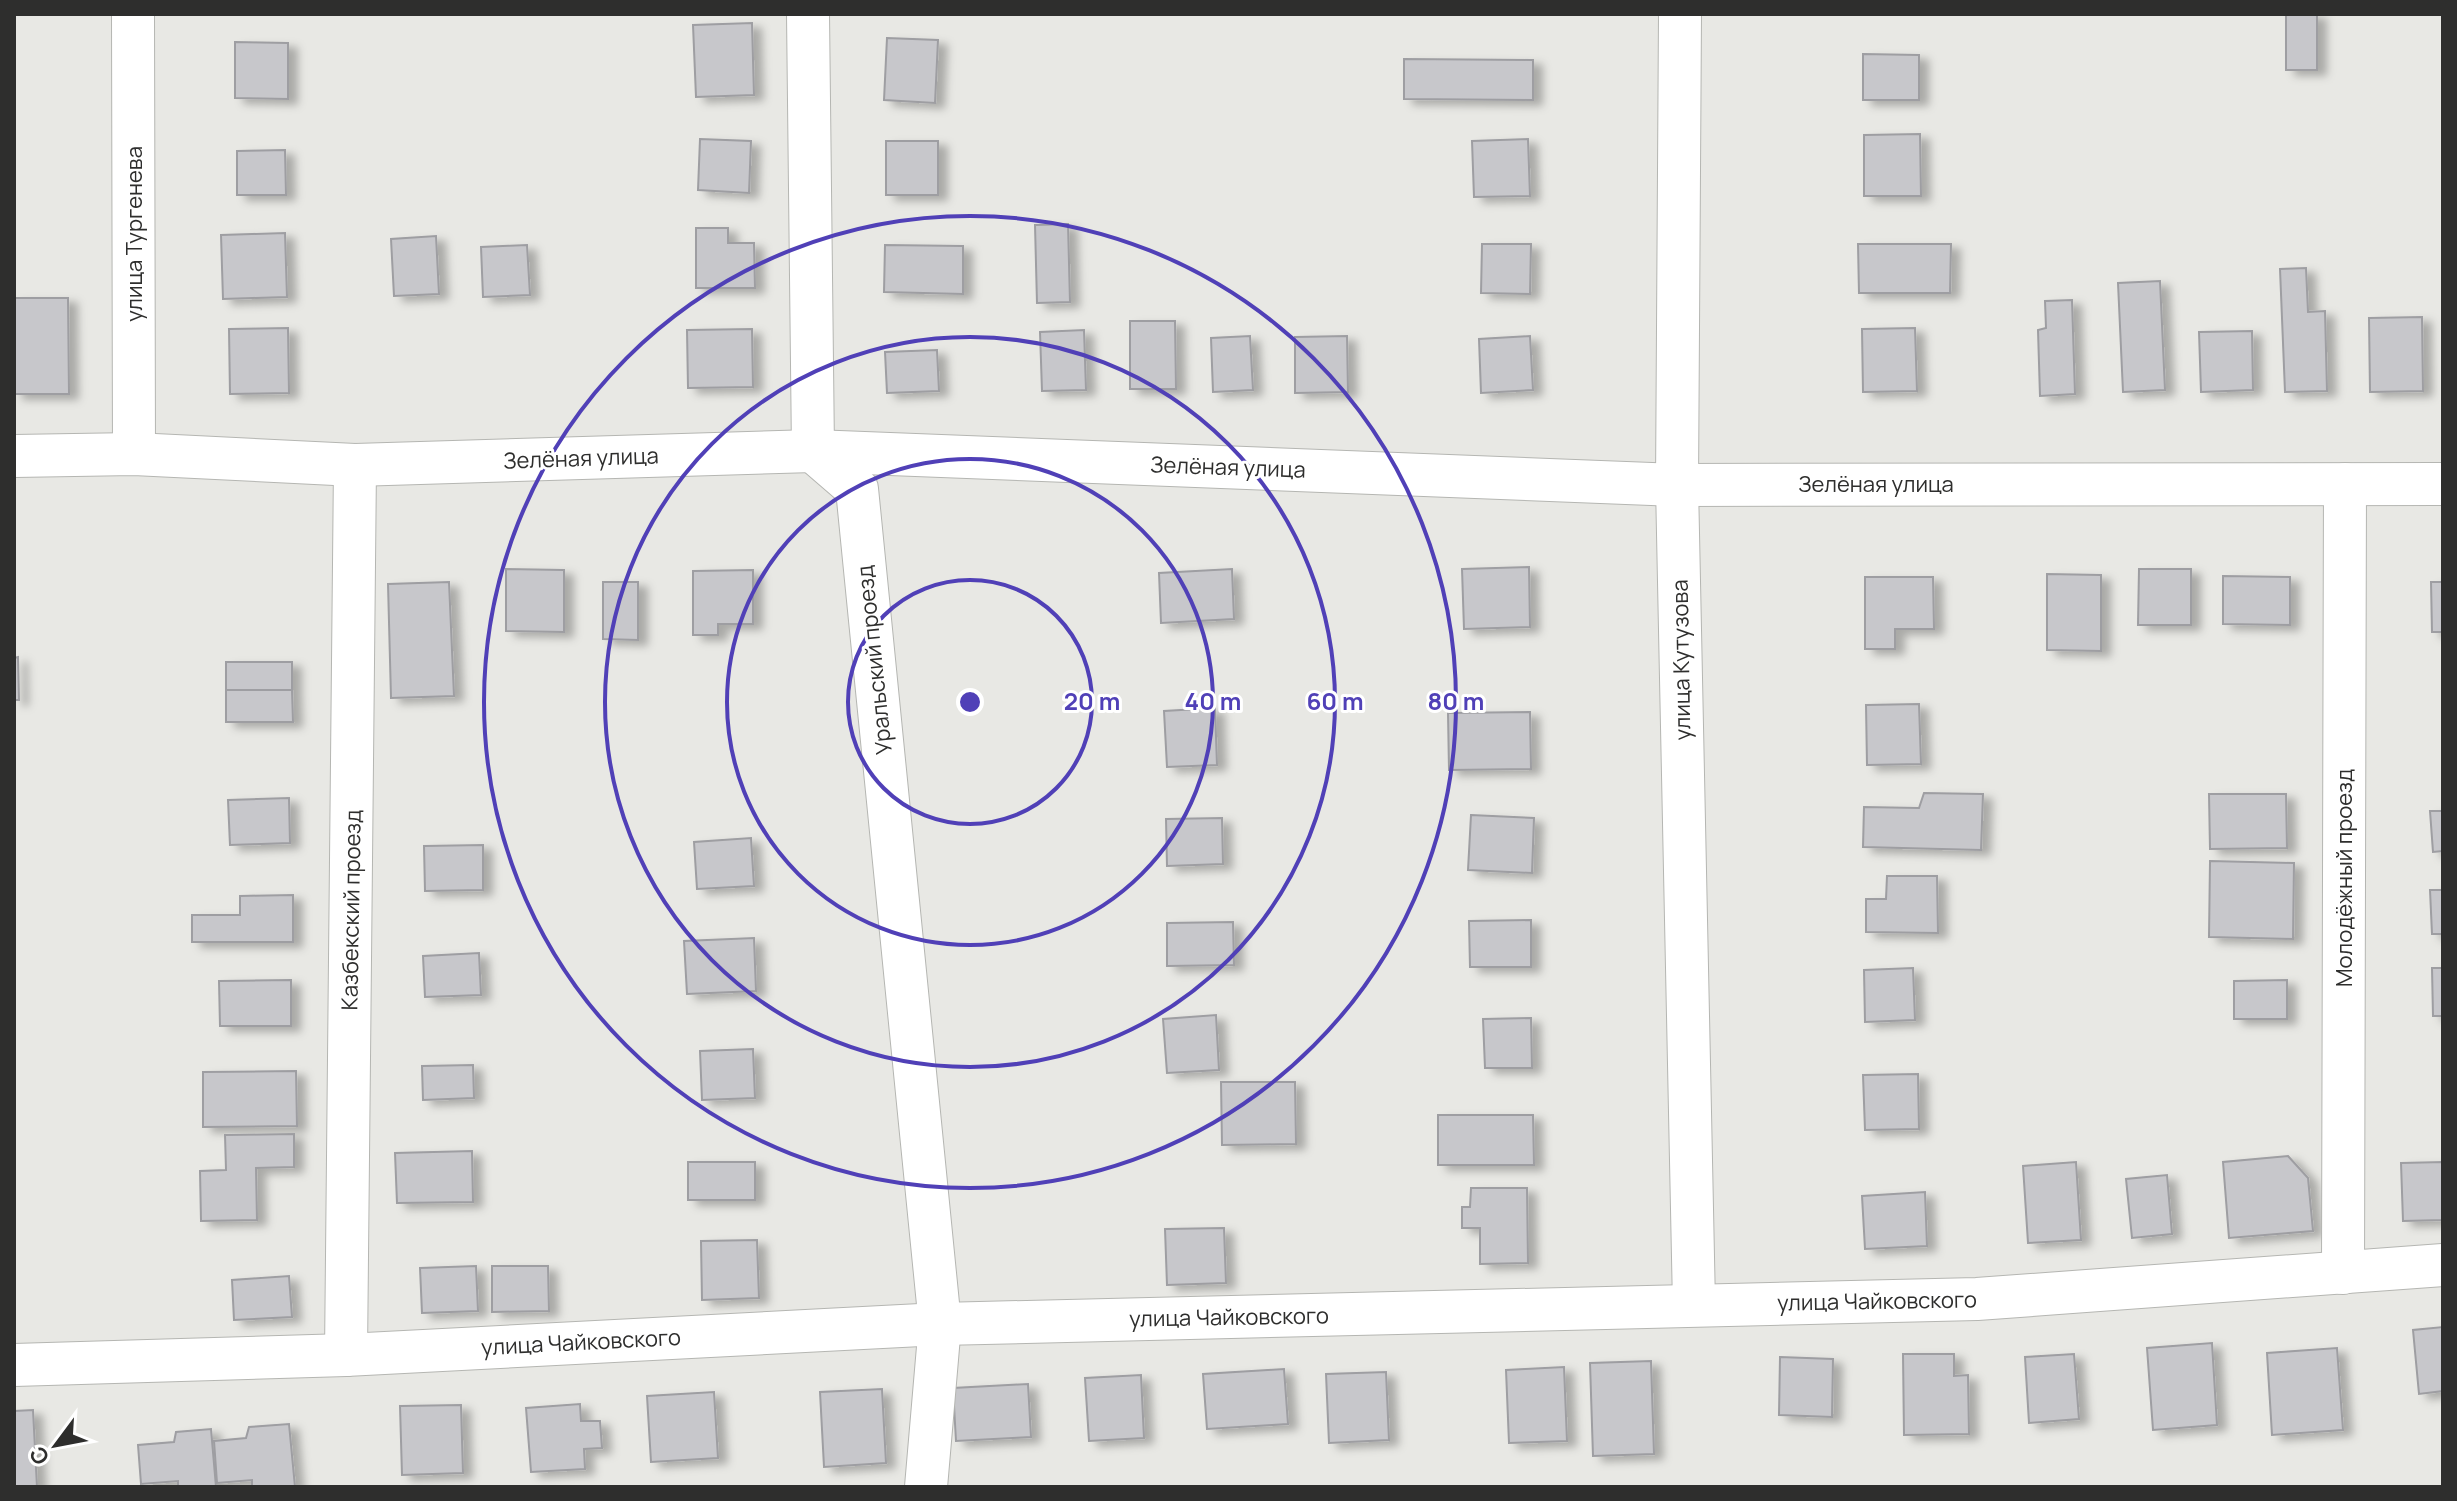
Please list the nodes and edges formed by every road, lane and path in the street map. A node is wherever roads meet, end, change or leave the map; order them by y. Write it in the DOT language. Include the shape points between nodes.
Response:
graph roads {
  1 [pos="133,14"];
  2 [pos="808,14"];
  3 [pos="1680,14"];
  4 [pos="813,451"];
  5 [pos="134,454"];
  6 [pos="14,456"];
  7 [pos="355,465"];
  8 [pos="2345,484"];
  9 [pos="2443,484"];
  10 [pos="1677,485"];
  11 [pos="2443,1265"];
  12 [pos="2343,1273"];
  13 [pos="1694,1305"];
  14 [pos="940,1324"];
  15 [pos="346,1355"];
  16 [pos="14,1365"];
  17 [pos="926,1487"];
  1 -- 5 [label="street, улица Тургенева"];
  2 -- 4 [label="street"];
  3 -- 10 [label="street, улица Кутузова"];
  4 -- 7 [label="street, Зелёная улица"];
  4 -- 10 [label="street, Зелёная улица"];
  4 -- 14 [label="street, Уральский проезд" via="857,489"];
  5 -- 6 [label="street, Зелёная улица"];
  5 -- 7 [label="street, Зелёная улица"];
  7 -- 15 [label="street, Казбекский проезд"];
  8 -- 9 [label="street, Зелёная улица"];
  8 -- 10 [label="street, Зелёная улица"];
  8 -- 12 [label="street, Молодёжный проезд"];
  10 -- 13 [label="street, улица Кутузова"];
  11 -- 12 [label="street, улица Чайковского"];
  12 -- 13 [label="street, улица Чайковского" via="1977,1299"];
  13 -- 14 [label="street, улица Чайковского"];
  14 -- 15 [label="street, улица Чайковского"];
  14 -- 17 [label="street, Уральский проезд"];
  15 -- 16 [label="street, улица Чайковского"];
}
